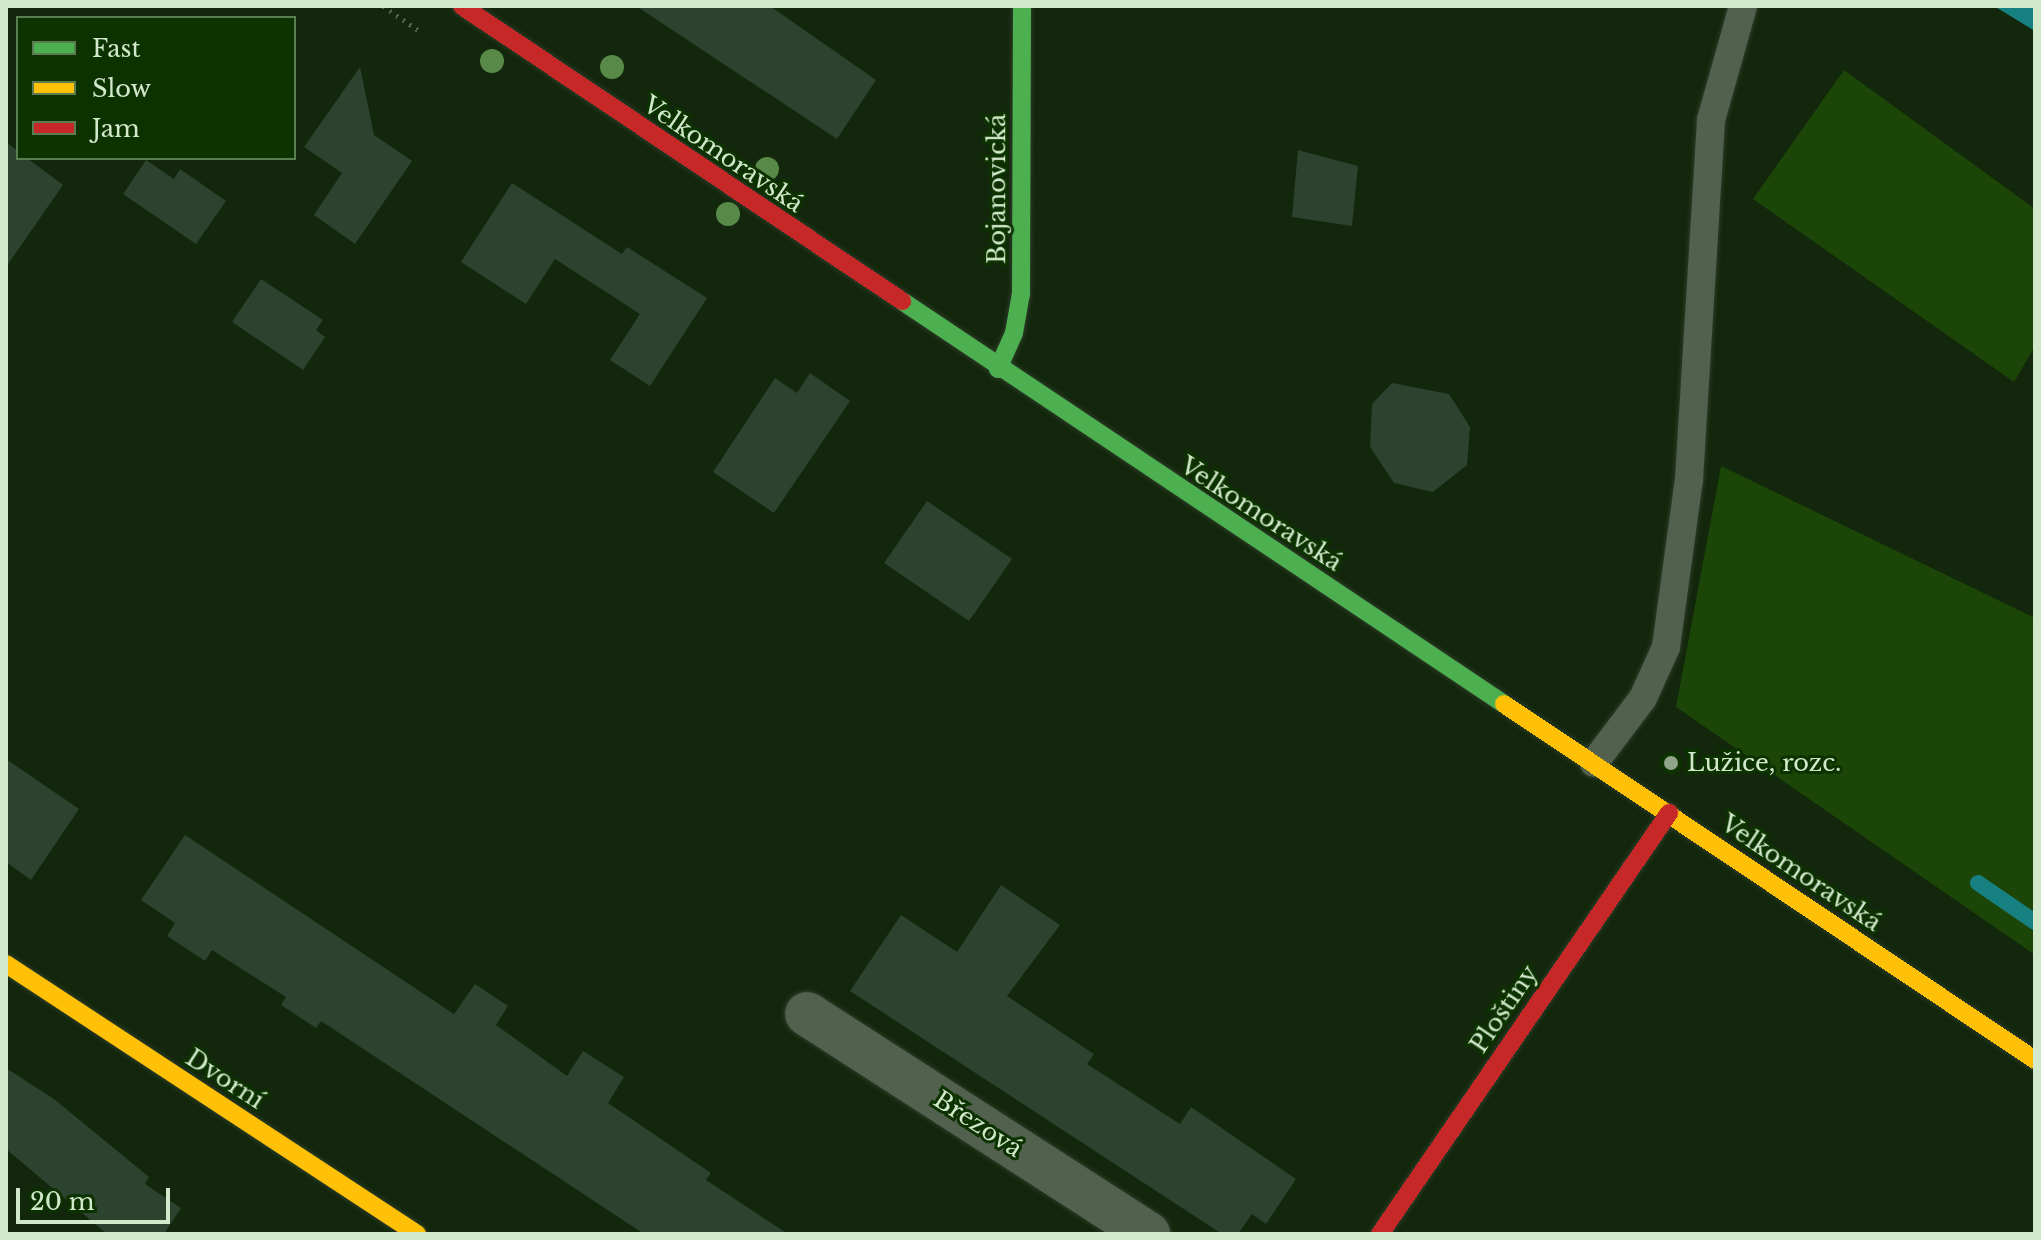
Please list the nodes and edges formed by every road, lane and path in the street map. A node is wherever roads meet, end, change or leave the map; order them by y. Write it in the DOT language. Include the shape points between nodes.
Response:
graph roads {
  1 [pos="462,6"];
  2 [pos="1022,6"];
  3 [pos="1743,6"];
  4 [pos="998,369"];
  5 [pos="1594,763"];
  6 [pos="1669,813"];
  7 [pos="6,964"];
  8 [pos="807,1014"];
  9 [pos="2035,1060"];
  10 [pos="417,1234"];
  11 [pos="1148,1234"];
  12 [pos="1380,1234"];
  1 -- 4 [label="street, Velkomoravská"];
  2 -- 4 [label="street, Bojanovická" via="1021,294 1014,333"];
  3 -- 5 [label="lane" via="1711,120 1689,480 1666,647 1643,698"];
  4 -- 5 [label="street, Velkomoravská"];
  5 -- 6 [label="street, Velkomoravská"];
  6 -- 9 [label="street, Velkomoravská"];
  6 -- 12 [label="street, Ploštiny"];
  7 -- 10 [label="street, Dvorní"];
  8 -- 11 [label="street, Březová"];
}
